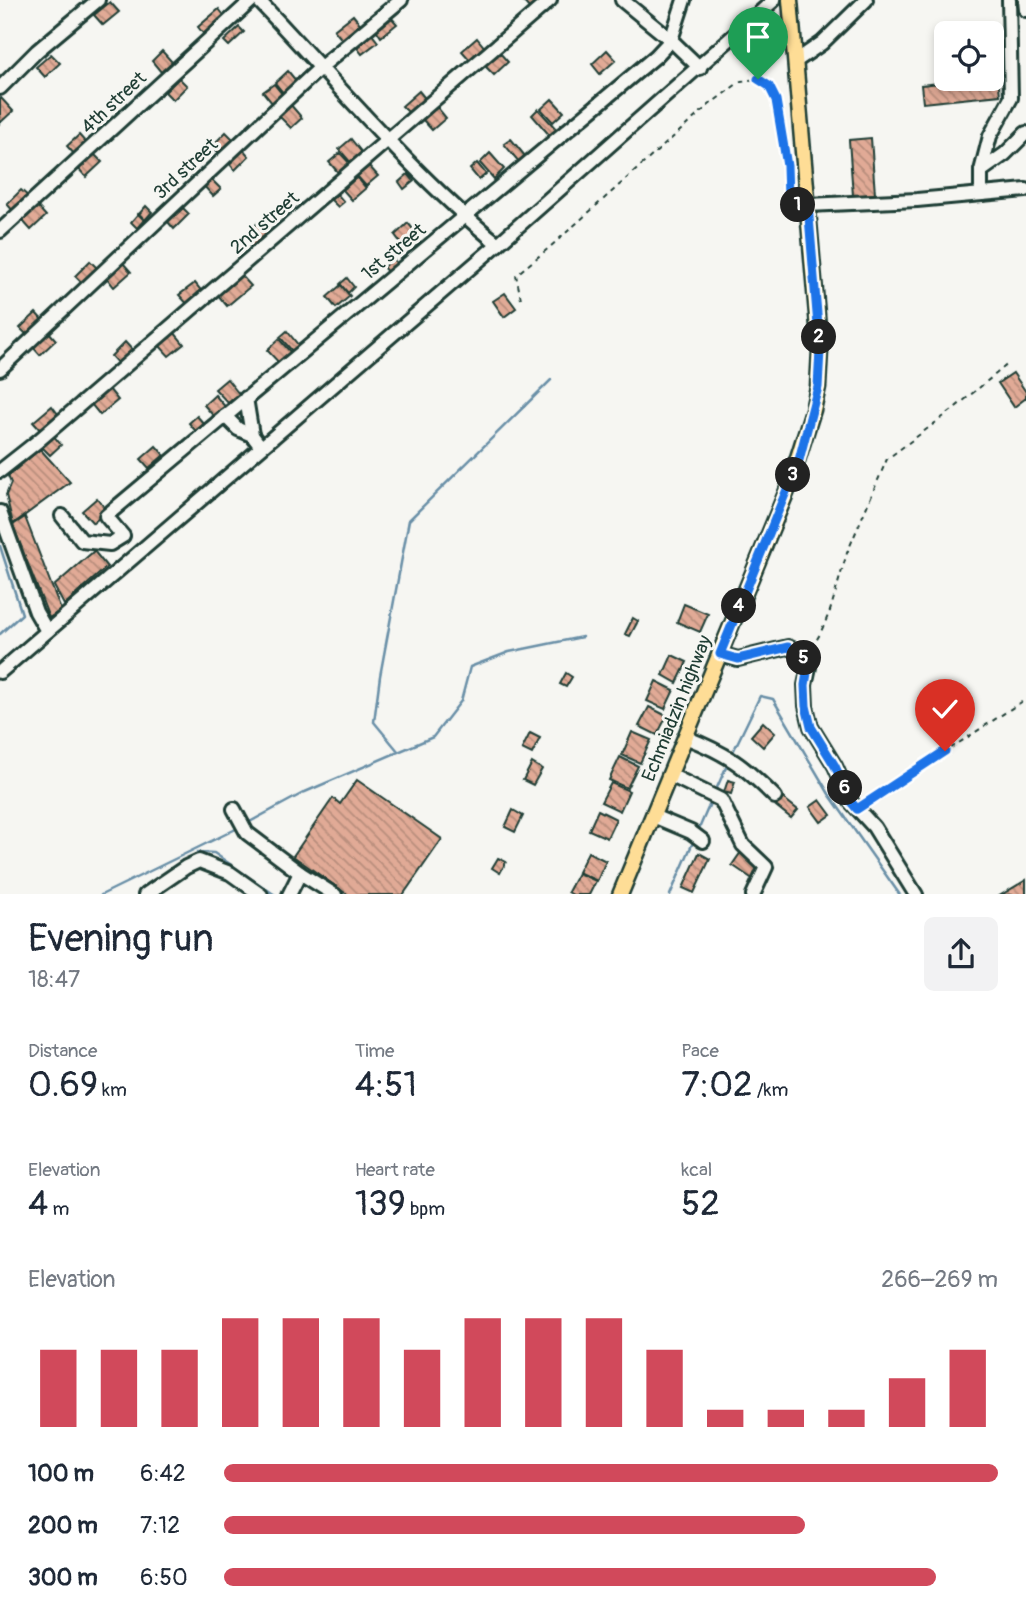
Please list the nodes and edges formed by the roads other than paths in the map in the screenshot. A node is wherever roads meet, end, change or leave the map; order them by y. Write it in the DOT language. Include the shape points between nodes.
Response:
graph roads {
  1 [pos="98,0"];
  2 [pos="253,0"];
  3 [pos="258,0"];
  4 [pos="401,0"];
  5 [pos="550,0"];
  6 [pos="622,0"];
  7 [pos="684,0"];
  8 [pos="774,0"];
  9 [pos="790,0"];
  10 [pos="866,0"];
  11 [pos="1009,0"];
  12 [pos="1025,0"];
  13 [pos="1026,10"];
  14 [pos="671,40"];
  15 [pos="796,61"];
  16 [pos="321,67"];
  17 [pos="700,68"];
  18 [pos="0,89"];
  19 [pos="1026,133"];
  20 [pos="389,140"];
  21 [pos="981,171"];
  22 [pos="1026,190"];
  23 [pos="981,194"];
  24 [pos="808,205"];
  25 [pos="465,216"];
  26 [pos="0,231"];
  27 [pos="498,244"];
  28 [pos="0,369"];
  29 [pos="246,398"];
  30 [pos="225,416"];
  31 [pos="252,435"];
  32 [pos="261,447"];
  33 [pos="0,471"];
  34 [pos="0,512"];
  35 [pos="62,516"];
  36 [pos="47,631"];
  37 [pos="720,654"];
  38 [pos="0,672"];
  39 [pos="685,737"];
  40 [pos="670,775"];
  41 [pos="775,797"];
  42 [pos="236,813"];
  43 [pos="653,816"];
  44 [pos="703,841"];
  45 [pos="300,873"];
  46 [pos="145,894"];
  47 [pos="261,894"];
  48 [pos="290,894"];
  49 [pos="335,894"];
  50 [pos="620,894"];
  51 [pos="753,894"];
  52 [pos="916,894"];
  1 -- 18 [label="street"];
  2 -- 26 [label="street, 4th street"];
  3 -- 16 [label="street"];
  4 -- 16 [label="street, 3rd street"];
  5 -- 20 [label="street, 2nd street"];
  6 -- 14 [label="street"];
  7 -- 14 [label="street, 1st street"];
  8 -- 17 [label="street"];
  9 -- 15 [label="main road, Echmiadzin highway"];
  10 -- 15 [label="street" via="822,43"];
  11 -- 21 [label="street" via="1011,98 990,136"];
  12 -- 13 [label="street"];
  14 -- 17 [label="street"];
  14 -- 25 [label="street, 1st street"];
  15 -- 24 [label="main road, Echmiadzin highway"];
  16 -- 20 [label="street"];
  16 -- 28 [label="street, 3rd street"];
  17 -- 27 [label="street"];
  19 -- 21 [label="street"];
  20 -- 25 [label="street"];
  20 -- 33 [label="street, 2nd street"];
  21 -- 23 [label="street"];
  22 -- 23 [label="street"];
  23 -- 24 [label="street"];
  24 -- 37 [label="main road, Echmiadzin highway" via="820,350 818,387 799,460"];
  25 -- 27 [label="street"];
  25 -- 29 [label="street, 1st street"];
  27 -- 32 [label="street"];
  29 -- 30 [label="street, 1st street"];
  29 -- 31 [label="street"];
  30 -- 31 [label="street"];
  30 -- 35 [label="street, 1st street" via="106,516 123,536 110,544 82,541"];
  31 -- 32 [label="street"];
  32 -- 36 [label="street"];
  34 -- 36 [label="street"];
  36 -- 38 [label="street"];
  37 -- 39 [label="main road, Echmiadzin highway"];
  37 -- 52 [label="street" via="738,659 788,647 802,653 808,667 806,706 811,727 851,802 874,827"];
  39 -- 40 [label="main road, Echmiadzin highway"];
  39 -- 41 [label="street" via="730,757"];
  40 -- 43 [label="main road, Echmiadzin highway"];
  40 -- 51 [label="street" via="721,800 743,845 765,867"];
  42 -- 45 [label="street" via="246,830"];
  43 -- 44 [label="street"];
  43 -- 50 [label="main road, Echmiadzin highway"];
  45 -- 48 [label="street"];
  45 -- 49 [label="street"];
  46 -- 47 [label="street" via="198,861 230,873"];
}
